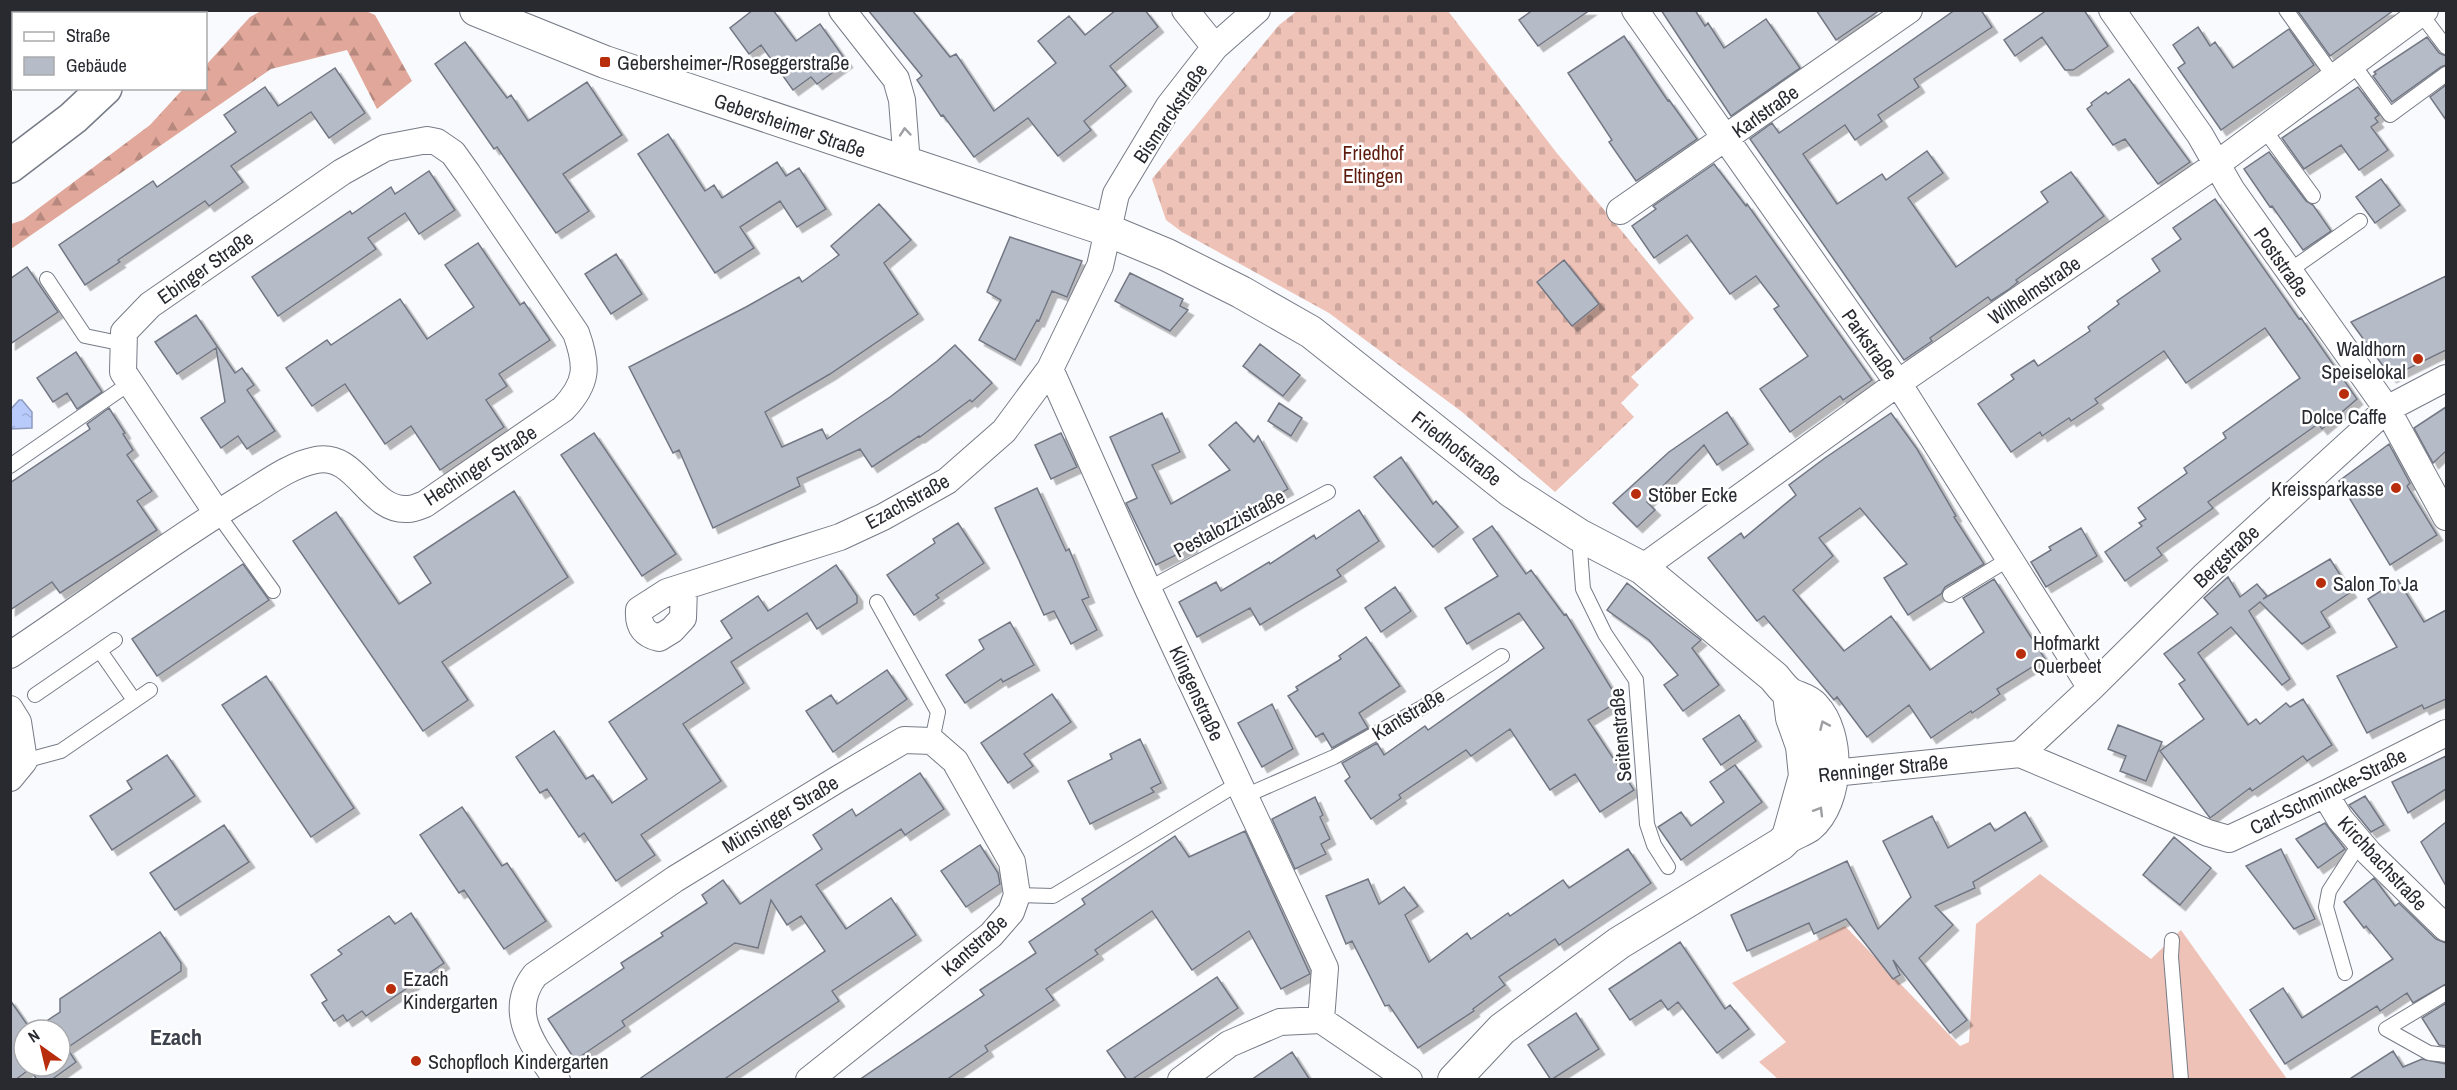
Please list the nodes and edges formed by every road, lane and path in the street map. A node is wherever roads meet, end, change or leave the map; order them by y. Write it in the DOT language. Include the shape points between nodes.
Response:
graph roads {
  1 [pos="476,10"];
  2 [pos="842,10"];
  3 [pos="1185,10"];
  4 [pos="1257,10"];
  5 [pos="1635,10"];
  6 [pos="1909,10"];
  7 [pos="2112,10"];
  8 [pos="2286,10"];
  9 [pos="2424,11"];
  10 [pos="1215,47"];
  11 [pos="2446,47"];
  12 [pos="2344,71"];
  13 [pos="2446,74"];
  14 [pos="103,90"];
  15 [pos="2264,129"];
  16 [pos="1725,138"];
  17 [pos="907,164"];
  18 [pos="2217,164"];
  19 [pos="10,166"];
  20 [pos="468,174"];
  21 [pos="2313,196"];
  22 [pos="1620,211"];
  23 [pos="2360,221"];
  24 [pos="1107,230"];
  25 [pos="2289,271"];
  26 [pos="47,279"];
  27 [pos="123,344"];
  28 [pos="1050,369"];
  29 [pos="2446,378"];
  30 [pos="130,383"];
  31 [pos="1898,383"];
  32 [pos="2387,409"];
  33 [pos="10,466"];
  34 [pos="1328,492"];
  35 [pos="217,513"];
  36 [pos="2446,517"];
  37 [pos="1579,535"];
  38 [pos="2009,559"];
  39 [pos="1642,568"];
  40 [pos="684,587"];
  41 [pos="1148,589"];
  42 [pos="273,591"];
  43 [pos="1950,595"];
  44 [pos="877,602"];
  45 [pos="115,640"];
  46 [pos="100,651"];
  47 [pos="10,655"];
  48 [pos="1502,656"];
  49 [pos="2091,688"];
  50 [pos="150,690"];
  51 [pos="35,695"];
  52 [pos="134,700"];
  53 [pos="10,709"];
  54 [pos="2446,733"];
  55 [pos="932,741"];
  56 [pos="2020,754"];
  57 [pos="17,770"];
  58 [pos="1819,774"];
  59 [pos="1242,790"];
  60 [pos="2325,794"];
  61 [pos="2208,832"];
  62 [pos="2360,843"];
  63 [pos="1668,867"];
  64 [pos="1017,896"];
  65 [pos="2446,928"];
  66 [pos="2172,940"];
  67 [pos="2345,973"];
  68 [pos="2446,993"];
  69 [pos="1321,1020"];
  70 [pos="2446,1055"];
  71 [pos="552,1078"];
  72 [pos="809,1080"];
  73 [pos="1181,1080"];
  74 [pos="1409,1080"];
  75 [pos="1454,1080"];
  76 [pos="2181,1080"];
  1 -- 17 [label="street, Gebersheimer Straße" via="605,62"];
  17 -- 2 [label="street, one-way" via="902,100 896,79"];
  3 -- 10 [label="street"];
  4 -- 10 [label="street, Bismarckstraße"];
  5 -- 16 [label="street, Parkstraße"];
  6 -- 16 [label="street, Karlstraße"];
  7 -- 18 [label="street, Poststraße"];
  8 -- 12 [label="lane"];
  9 -- 11 [label="lane"];
  9 -- 12 [label="street, Wilhelmstraße"];
  10 -- 24 [label="street, Bismarckstraße" via="1169,106 1116,194"];
  12 -- 13 [label="lane" via="2390,115"];
  12 -- 15 [label="street, Wilhelmstraße"];
  14 -- 19 [label="main road"];
  15 -- 18 [label="street, Wilhelmstraße"];
  15 -- 21 [label="lane"];
  16 -- 22 [label="street, Karlstraße"];
  16 -- 31 [label="street, Parkstraße"];
  17 -- 24 [label="street, Gebersheimer Straße"];
  18 -- 25 [label="street, Poststraße"];
  18 -- 31 [label="street, Wilhelmstraße"];
  20 -- 27 [label="street, Ebinger Straße" via="453,153 437,142 427,140 385,148 342,172 150,305 124,332"];
  20 -- 35 [label="street, Hechinger Straße" via="576,333 584,354 580,389 564,409 426,504 409,509 384,504 350,470 334,461 319,459 297,465"];
  23 -- 25 [label="lane"];
  24 -- 28 [label="street, Ezachstraße" via="1100,266"];
  24 -- 37 [label="street, Friedhofstraße" via="1209,276 1311,332 1511,491"];
  25 -- 32 [label="street, Poststraße"];
  26 -- 27 [label="lane" via="86,336"];
  27 -- 30 [label="street" via="123,372"];
  28 -- 40 [label="street, Ezachstraße" via="1004,431 947,481 840,537"];
  28 -- 41 [label="street, Klingenstraße"];
  29 -- 32 [label="street, Bergstraße"];
  30 -- 33 [label="lane"];
  30 -- 35 [label="street"];
  31 -- 38 [label="street, Parkstraße"];
  31 -- 39 [label="street, Wilhelmstraße"];
  32 -- 36 [label="street, Poststraße"];
  32 -- 49 [label="street, Bergstraße" via="2206,573"];
  34 -- 41 [label="lane, Pestalozzistraße"];
  35 -- 42 [label="lane"];
  35 -- 47 [label="street, Hechinger Straße"];
  37 -- 39 [label="street, Friedhofstraße"];
  37 -- 63 [label="lane, Seitenstraße" via="1583,589 1605,634 1635,680 1647,824"];
  38 -- 43 [label="lane"];
  38 -- 49 [label="street, Parkstraße"];
  39 -- 58 [label="street, Friedhofstraße" via="1789,693 1792,718 1802,746"];
  41 -- 59 [label="street, Klingenstraße"];
  44 -- 55 [label="lane" via="938,712"];
  45 -- 46 [label="lane"];
  46 -- 51 [label="lane"];
  46 -- 52 [label="lane"];
  48 -- 59 [label="lane, Kantstraße" via="1423,707 1334,757"];
  49 -- 56 [label="street, Bergstraße"];
  50 -- 52 [label="lane"];
  52 -- 57 [label="lane" via="61,751"];
  53 -- 57 [label="street" via="18,722"];
  54 -- 60 [label="street, Carl-Schmincke-Straße"];
  55 -- 64 [label="street" via="955,761 1012,862"];
  55 -- 71 [label="street, Münsinger Straße" via="904,740 838,778 675,879 535,975 522,999 525,1030"];
  56 -- 58 [label="street, Renninger Straße"];
  56 -- 61 [label="street, Renninger Straße"];
  58 -- 75 [label="street, Renninger Straße" via="1788,837 1780,844 1619,943 1502,1029"];
  59 -- 64 [label="lane, Kantstraße" via="1053,896"];
  59 -- 69 [label="street, Klingenstraße" via="1325,968"];
  60 -- 61 [label="street, Carl-Schmincke-Straße" via="2229,839"];
  60 -- 62 [label="street, Kirchbachstraße"];
  62 -- 65 [label="street, Kirchbachstraße"];
  62 -- 67 [label="lane" via="2329,891 2326,908"];
  64 -- 72 [label="street, Kantstraße" via="1011,912 991,935"];
  66 -- 76 [label="lane"];
  68 -- 70 [label="lane" via="2386,1029 2429,1053"];
  69 -- 73 [label="street" via="1280,1022 1229,1044"];
  69 -- 74 [label="street"];
}
